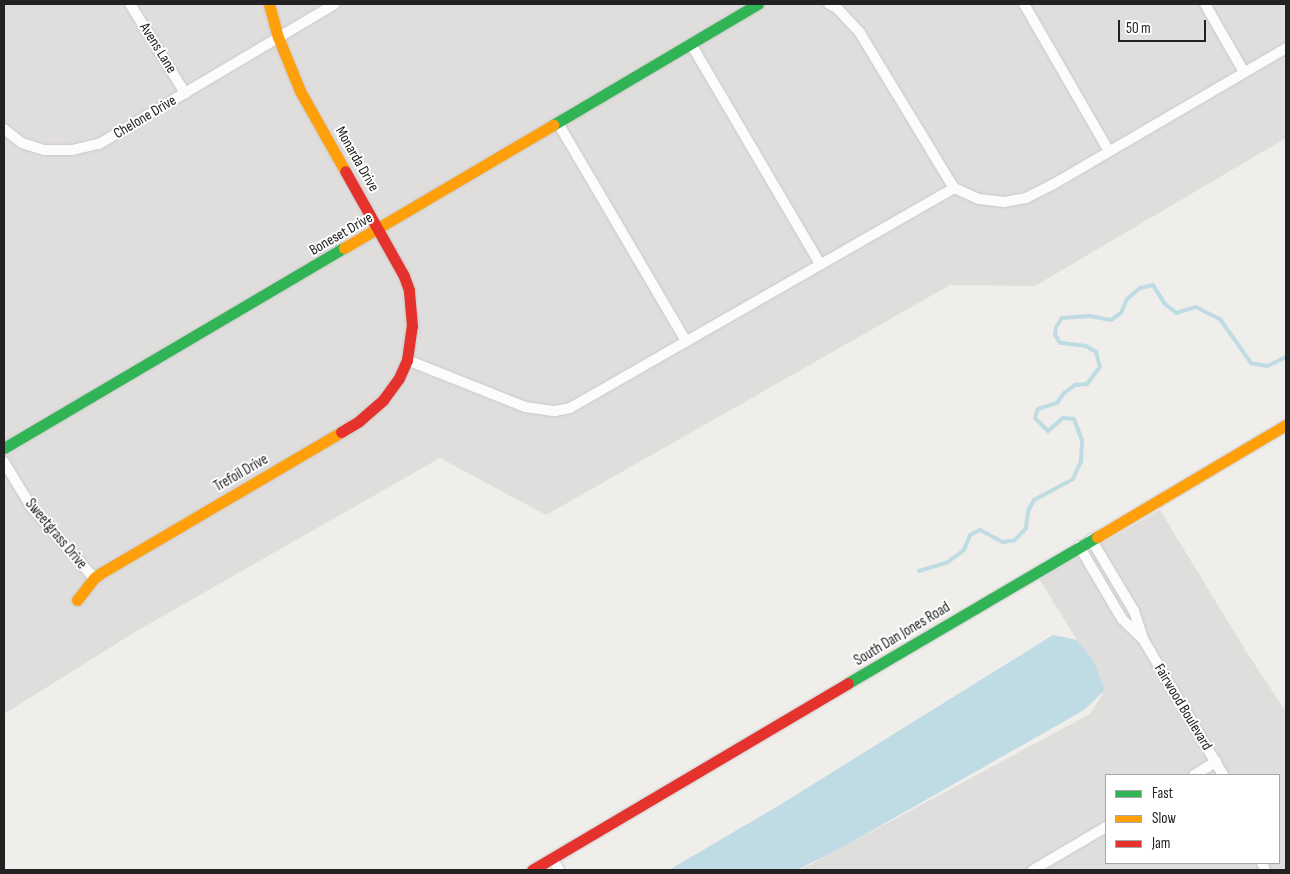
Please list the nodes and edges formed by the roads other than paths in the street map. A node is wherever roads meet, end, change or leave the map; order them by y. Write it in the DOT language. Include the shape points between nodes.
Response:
graph roads {
  1 [pos="130,4"];
  2 [pos="269,4"];
  3 [pos="334,4"];
  4 [pos="758,4"];
  5 [pos="829,4"];
  6 [pos="1024,4"];
  7 [pos="1205,4"];
  8 [pos="278,37"];
  9 [pos="691,44"];
  10 [pos="1286,48"];
  11 [pos="1244,72"];
  12 [pos="185,93"];
  13 [pos="558,123"];
  14 [pos="4,129"];
  15 [pos="1109,151"];
  16 [pos="954,188"];
  17 [pos="380,229"];
  18 [pos="820,264"];
  19 [pos="686,341"];
  20 [pos="407,360"];
  21 [pos="1286,425"];
  22 [pos="4,448"];
  23 [pos="4,462"];
  24 [pos="1091,539"];
  25 [pos="1079,546"];
  26 [pos="94,578"];
  27 [pos="77,600"];
  28 [pos="1143,639"];
  29 [pos="1216,762"];
  30 [pos="1196,774"];
  31 [pos="1222,774"];
  32 [pos="1105,828"];
  33 [pos="553,859"];
  34 [pos="539,869"];
  35 [pos="559,870"];
  36 [pos="1033,870"];
  1 -- 12 [label="street, Avens Lane"];
  2 -- 8 [label="street, Monarda Drive"];
  3 -- 8 [label="street, Chelone Drive"];
  4 -- 9 [label="street, Boneset Drive"];
  5 -- 16 [label="street" via="837,8 860,33"];
  6 -- 15 [label="street"];
  7 -- 11 [label="street"];
  8 -- 12 [label="street, Chelone Drive"];
  8 -- 17 [label="street, Monarda Drive" via="300,91"];
  9 -- 13 [label="street, Boneset Drive"];
  9 -- 18 [label="street"];
  10 -- 11 [label="street"];
  11 -- 15 [label="street"];
  12 -- 14 [label="street, Chelone Drive" via="99,144 72,150 44,150 22,143"];
  13 -- 17 [label="street, Boneset Drive"];
  13 -- 19 [label="street"];
  15 -- 16 [label="street" via="1026,198 1004,202 979,199"];
  16 -- 18 [label="street"];
  17 -- 20 [label="street, Monarda Drive" via="408,290 412,326"];
  17 -- 22 [label="street, Boneset Drive"];
  18 -- 19 [label="street"];
  19 -- 20 [label="street" via="582,402 555,411 525,407"];
  20 -- 26 [label="street, Trefoil Drive" via="384,400 360,421"];
  21 -- 24 [label="street, South Dan Jones Road"];
  23 -- 26 [label="street, Sweetgrass Drive" via="32,508"];
  24 -- 25 [label="street, South Dan Jones Road"];
  24 -- 28 [label="street, Fairwood Boulevard" via="1134,611"];
  25 -- 28 [label="street, Fairwood Boulevard" via="1122,618"];
  25 -- 33 [label="street, South Dan Jones Road"];
  26 -- 27 [label="street, Trefoil Drive"];
  28 -- 29 [label="street, Fairwood Boulevard"];
  29 -- 30 [label="street"];
  29 -- 31 [label="street, Fairwood Boulevard"];
  32 -- 36 [label="street"];
  33 -- 34 [label="street, South Dan Jones Road"];
  33 -- 35 [label="street"];
}
